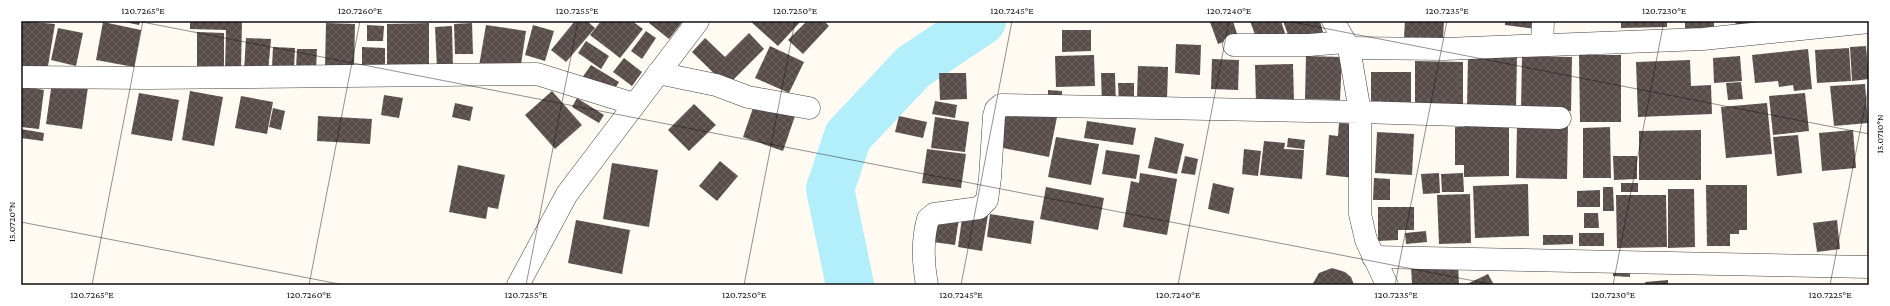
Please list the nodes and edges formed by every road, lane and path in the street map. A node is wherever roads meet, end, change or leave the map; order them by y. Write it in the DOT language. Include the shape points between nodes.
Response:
graph roads {
  1 [pos="698,21"];
  2 [pos="1333,21"];
  3 [pos="1543,21"];
  4 [pos="1869,22"];
  5 [pos="1234,45"];
  6 [pos="1347,45"];
  7 [pos="1542,46"];
  8 [pos="658,73"];
  9 [pos="21,77"];
  10 [pos="634,104"];
  11 [pos="809,108"];
  12 [pos="1360,112"];
  13 [pos="1560,118"];
  14 [pos="1373,257"];
  15 [pos="1869,267"];
  16 [pos="518,285"];
  17 [pos="927,285"];
  18 [pos="1387,285"];
  1 -- 8 [label="street"];
  2 -- 6 [label="street"];
  3 -- 7 [label="street"];
  4 -- 7 [label="street" via="1703,39"];
  5 -- 6 [label="street"];
  6 -- 7 [label="street" via="1445,49"];
  6 -- 12 [label="street"];
  8 -- 10 [label="street"];
  8 -- 11 [label="street" via="716,85 748,97"];
  9 -- 10 [label="street" via="537,74"];
  10 -- 16 [label="street" via="566,194"];
  12 -- 13 [label="street"];
  12 -- 14 [label="street" via="1360,214"];
  12 -- 17 [label="street" via="1001,105 996,109 994,116 987,200 979,208 934,214 928,219 924,242"];
  14 -- 15 [label="street"];
  14 -- 18 [label="street"];
}
